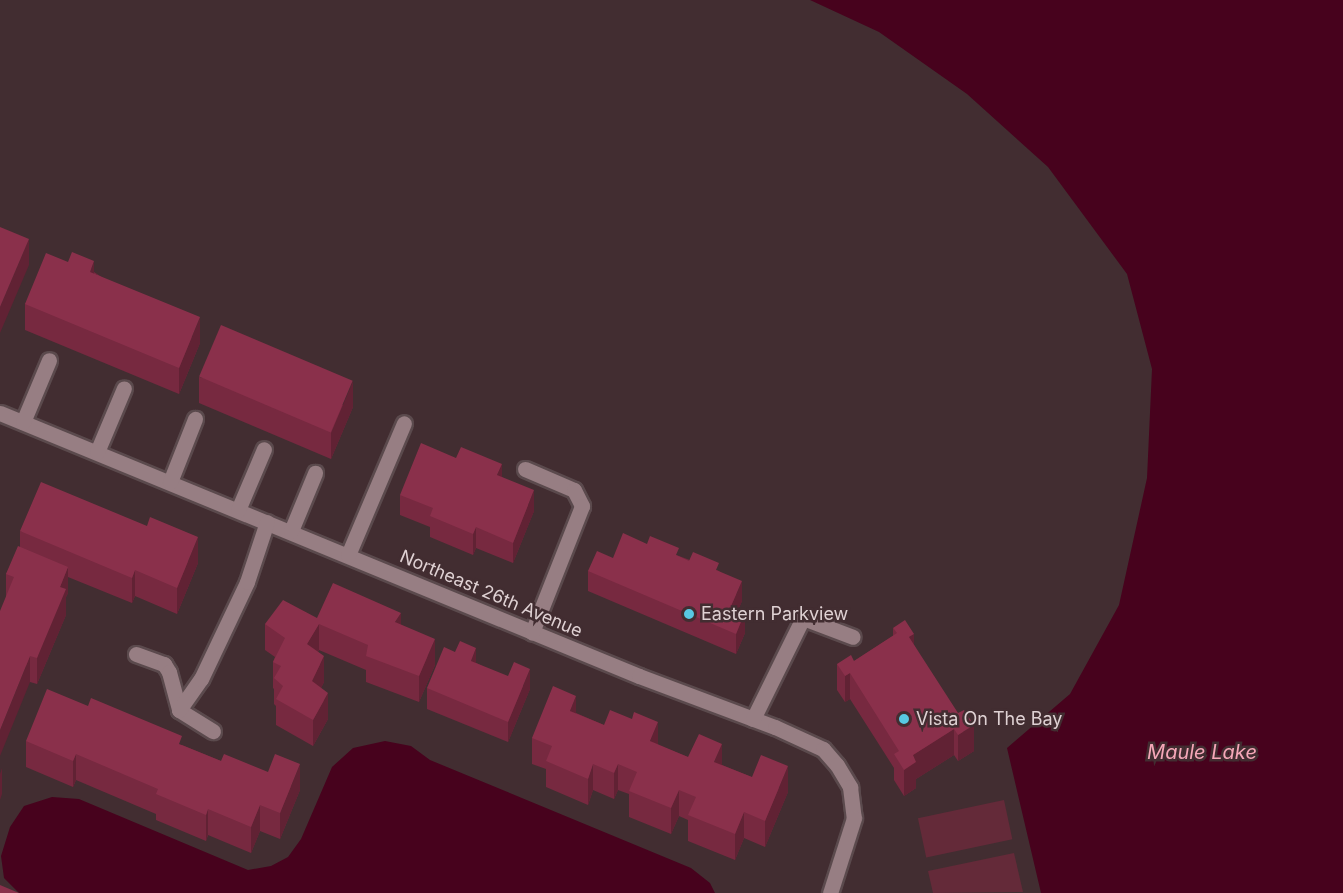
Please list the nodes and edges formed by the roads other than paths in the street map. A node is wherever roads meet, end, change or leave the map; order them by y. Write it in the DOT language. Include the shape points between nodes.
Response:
graph roads {
  1 [pos="49,360"];
  2 [pos="124,388"];
  3 [pos="0,413"];
  4 [pos="195,419"];
  5 [pos="23,422"];
  6 [pos="405,423"];
  7 [pos="264,449"];
  8 [pos="97,452"];
  9 [pos="525,469"];
  10 [pos="315,473"];
  11 [pos="170,482"];
  12 [pos="238,510"];
  13 [pos="267,522"];
  14 [pos="291,531"];
  15 [pos="348,555"];
  16 [pos="532,632"];
  17 [pos="853,637"];
  18 [pos="136,654"];
  19 [pos="179,711"];
  20 [pos="753,719"];
  21 [pos="213,731"];
  22 [pos="830,893"];
  1 -- 5 [label="street"];
  2 -- 8 [label="street"];
  3 -- 5 [label="street, Northeast 26th Avenue"];
  4 -- 11 [label="street"];
  5 -- 8 [label="street, Northeast 26th Avenue"];
  6 -- 15 [label="street"];
  7 -- 12 [label="street"];
  8 -- 11 [label="street, Northeast 26th Avenue"];
  9 -- 16 [label="street" via="574,490 582,506"];
  10 -- 14 [label="street"];
  11 -- 12 [label="street, Northeast 26th Avenue"];
  12 -- 13 [label="street, Northeast 26th Avenue"];
  13 -- 14 [label="street, Northeast 26th Avenue"];
  13 -- 19 [label="street" via="247,582 201,679"];
  14 -- 15 [label="street, Northeast 26th Avenue"];
  15 -- 16 [label="street, Northeast 26th Avenue"];
  16 -- 20 [label="street, Northeast 26th Avenue"];
  17 -- 20 [label="street" via="803,618"];
  18 -- 19 [label="street" via="164,664"];
  19 -- 21 [label="street"];
  20 -- 22 [label="street, Northeast 26th Avenue" via="823,749 850,787 854,818"];
}
